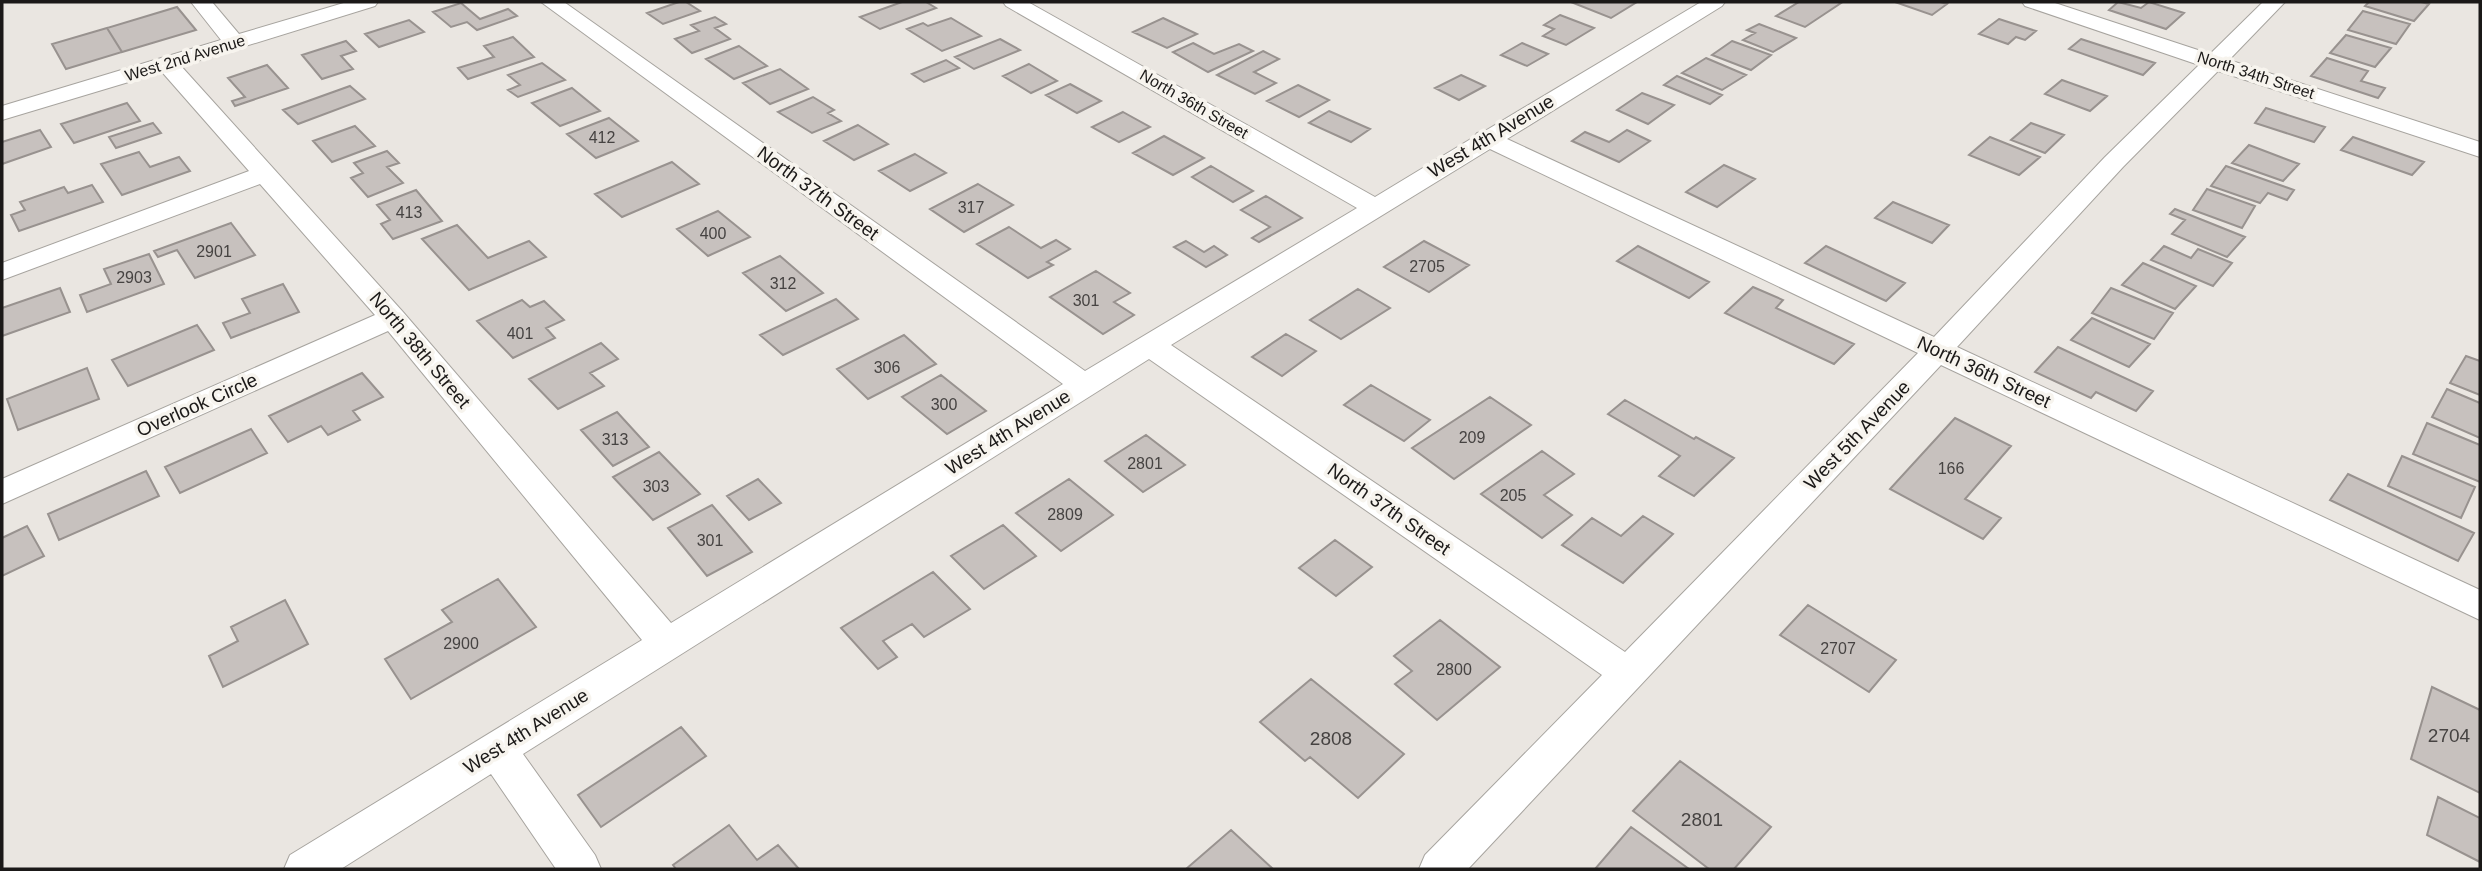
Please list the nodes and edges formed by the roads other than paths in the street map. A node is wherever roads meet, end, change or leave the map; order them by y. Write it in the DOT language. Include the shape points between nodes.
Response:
graph roads {
  1 [pos="201,2"];
  2 [pos="368,2"];
  3 [pos="551,2"];
  4 [pos="1013,2"];
  5 [pos="1714,2"];
  6 [pos="2032,2"];
  7 [pos="2275,2"];
  8 [pos="235,43"];
  9 [pos="2215,61"];
  10 [pos="166,63"];
  11 [pos="2,113"];
  12 [pos="1486,138"];
  13 [pos="2480,150"];
  14 [pos="265,174"];
  15 [pos="1374,207"];
  16 [pos="2,272"];
  17 [pos="393,318"];
  18 [pos="1150,345"];
  19 [pos="1938,350"];
  20 [pos="1084,385"];
  21 [pos="2,492"];
  22 [pos="2480,606"];
  23 [pos="666,643"];
  24 [pos="1629,674"];
  25 [pos="497,750"];
  26 [pos="305,869"];
  27 [pos="580,869"];
  28 [pos="1440,869"];
  1 -- 8 [label="street"];
  2 -- 8 [label="street, West 2nd Avenue"];
  3 -- 20 [label="street, North 37th Street"];
  4 -- 15 [label="street, North 36th Street"];
  5 -- 12 [label="street, West 4th Avenue"];
  6 -- 9 [label="street, North 34th Street"];
  7 -- 9 [label="street, West 5th Avenue"];
  8 -- 10 [label="street, West 2nd Avenue"];
  9 -- 13 [label="street, North 34th Street"];
  9 -- 19 [label="street, West 5th Avenue"];
  10 -- 11 [label="street, West 2nd Avenue"];
  10 -- 14 [label="street, North 38th Street"];
  12 -- 15 [label="street, West 4th Avenue"];
  12 -- 19 [label="street, North 36th Street"];
  14 -- 16 [label="street"];
  14 -- 17 [label="street, North 38th Street"];
  15 -- 18 [label="street, West 4th Avenue"];
  17 -- 21 [label="street, Overlook Circle"];
  17 -- 23 [label="street, North 38th Street"];
  18 -- 20 [label="street, West 4th Avenue"];
  18 -- 24 [label="street, North 37th Street"];
  19 -- 22 [label="street, North 36th Street"];
  19 -- 24 [label="street, West 5th Avenue"];
  20 -- 23 [label="street, West 4th Avenue"];
  23 -- 25 [label="street, West 4th Avenue"];
  24 -- 28 [label="street, West 5th Avenue"];
  25 -- 26 [label="street, West 4th Avenue"];
  25 -- 27 [label="street"];
}
